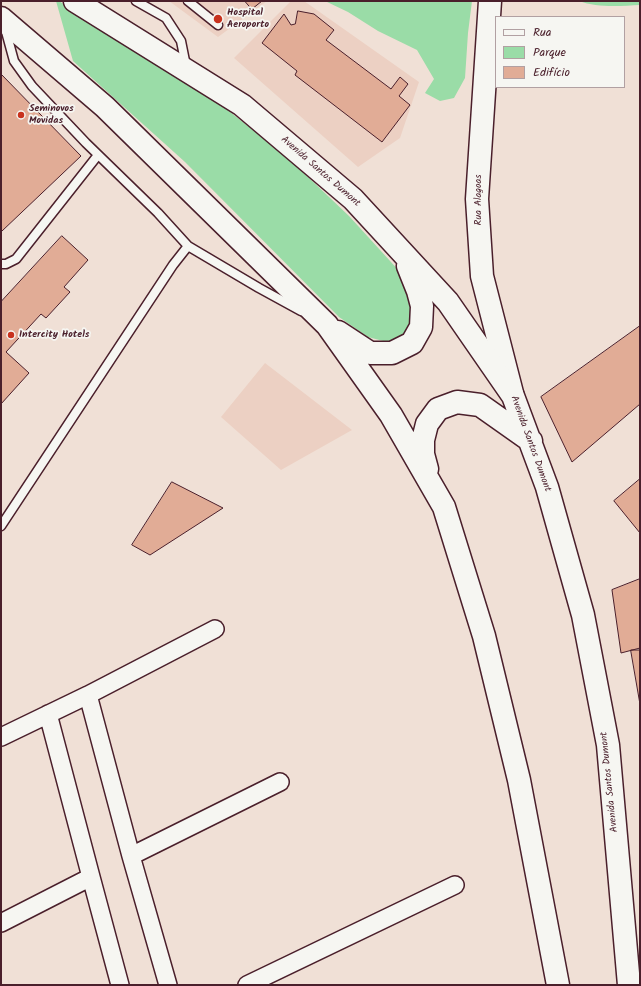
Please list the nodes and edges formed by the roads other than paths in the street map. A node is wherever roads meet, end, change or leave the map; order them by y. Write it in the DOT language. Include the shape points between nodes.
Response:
graph roads {
  1 [pos="74,1"];
  2 [pos="136,1"];
  3 [pos="188,1"];
  4 [pos="490,1"];
  5 [pos="2,19"];
  6 [pos="218,25"];
  7 [pos="188,71"];
  8 [pos="98,155"];
  9 [pos="188,246"];
  10 [pos="400,250"];
  11 [pos="1,264"];
  12 [pos="327,325"];
  13 [pos="513,396"];
  14 [pos="530,441"];
  15 [pos="444,507"];
  16 [pos="1,526"];
  17 [pos="215,629"];
  18 [pos="88,695"];
  19 [pos="48,714"];
  20 [pos="1,737"];
  21 [pos="280,782"];
  22 [pos="131,856"];
  23 [pos="90,877"];
  24 [pos="455,885"];
  25 [pos="1,923"];
  26 [pos="120,985"];
  27 [pos="168,985"];
  28 [pos="247,985"];
  29 [pos="558,985"];
  30 [pos="629,985"];
  1 -- 7 [label="main road, Avenida Santos Dumont"];
  2 -- 7 [label="lane" via="166,18 181,42"];
  3 -- 6 [label="lane"];
  4 -- 13 [label="main road, Rua Alagoas" via="477,199 482,276"];
  5 -- 8 [label="lane" via="14,61 32,86"];
  5 -- 12 [label="main road" via="105,107"];
  7 -- 10 [label="main road, Avenida Santos Dumont" via="242,105 353,199"];
  8 -- 9 [label="lane"];
  8 -- 11 [label="lane" via="16,259"];
  9 -- 12 [label="lane"];
  9 -- 16 [label="lane"];
  10 -- 12 [label="main road" via="413,277 422,306 421,327 412,342 392,352 370,353"];
  10 -- 13 [label="main road, Avenida Santos Dumont" via="448,302"];
  12 -- 15 [label="main road" via="391,415"];
  13 -- 14 [label="main road, Avenida Santos Dumont"];
  14 -- 15 [label="main road" via="480,405 457,402 438,409 427,424 423,454 428,473"];
  14 -- 30 [label="main road, Avenida Santos Dumont" via="547,487 583,615 608,745"];
  15 -- 29 [label="main road" via="484,636 519,780"];
  17 -- 18 [label="street"];
  18 -- 19 [label="street"];
  18 -- 22 [label="street"];
  19 -- 20 [label="street"];
  19 -- 23 [label="street"];
  21 -- 22 [label="street"];
  22 -- 27 [label="street"];
  23 -- 25 [label="street"];
  23 -- 26 [label="street"];
  24 -- 28 [label="street"];
}
